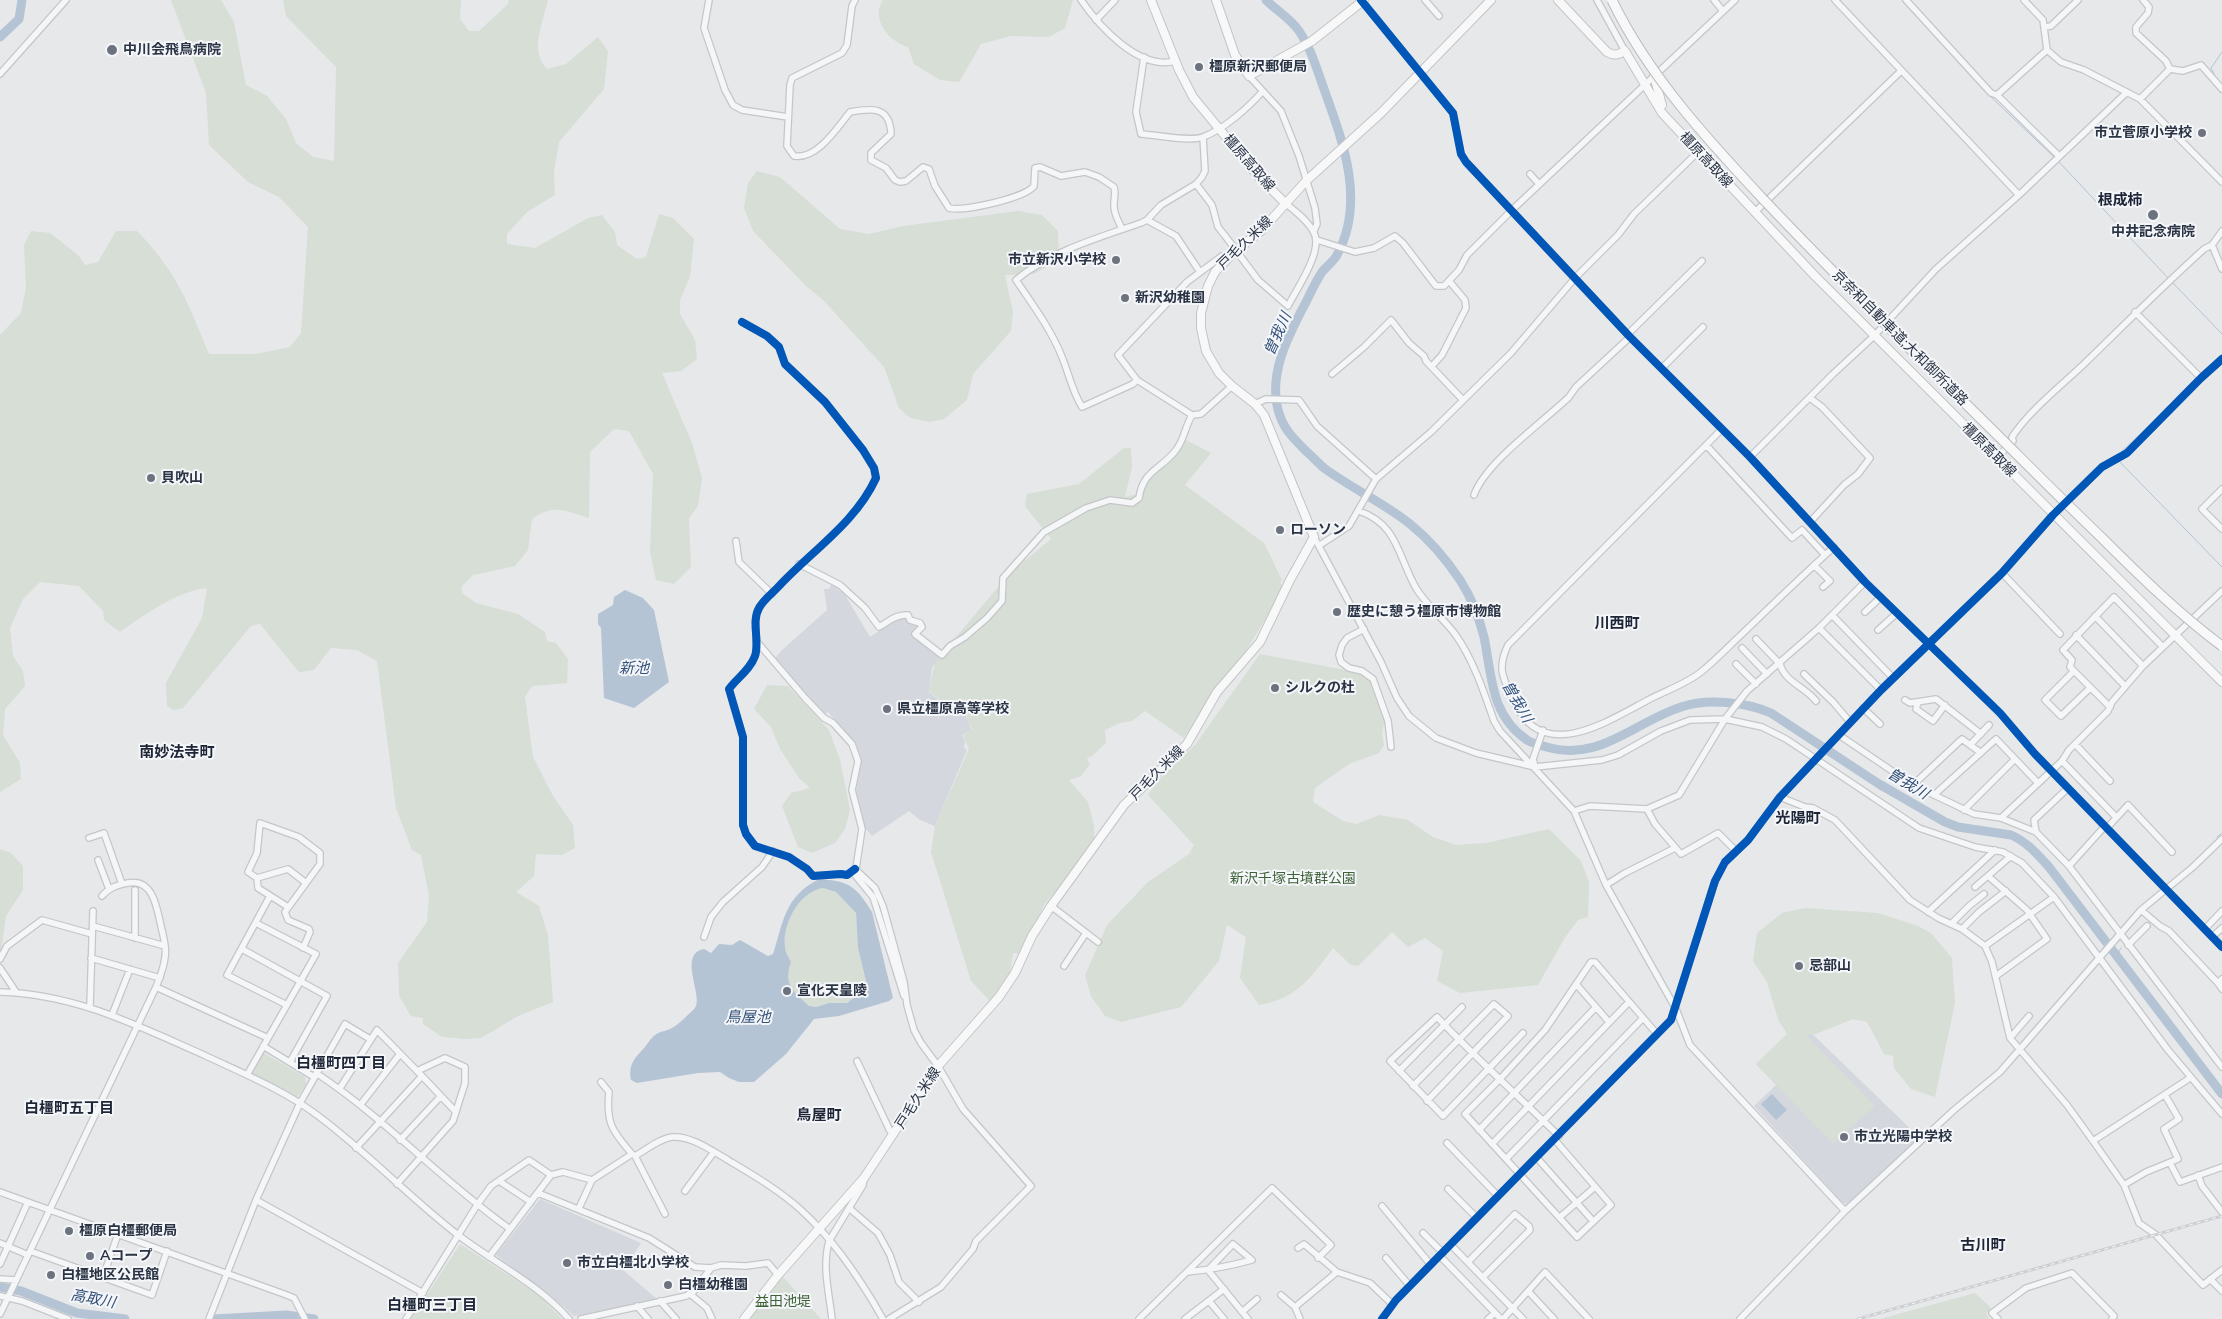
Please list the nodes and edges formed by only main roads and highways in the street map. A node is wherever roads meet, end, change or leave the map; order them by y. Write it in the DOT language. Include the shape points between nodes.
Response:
graph roads {
  1 [pos="1151,0"];
  2 [pos="1491,0"];
  3 [pos="1558,0"];
  4 [pos="1612,0"];
  5 [pos="1219,1"];
  6 [pos="1362,1"];
  7 [pos="1654,76"];
  8 [pos="1676,127"];
  9 [pos="1285,203"];
  10 [pos="2222,646"];
  11 [pos="2222,682"];
  12 [pos="744,1319"];
  1 -- 9 [label="main road, 橿原高取線" via="1188,88 1259,177"];
  2 -- 9 [label="main road, 橿原高取線"];
  3 -- 8 [label="main road, 橿原高取線" via="1607,52 1619,55 1625,50 1660,110"];
  4 -- 10 [label="highway, 京奈和自動車道;大和御所道路, bridge" via="1659,77 1709,139 1781,218 2118,554"];
  5 -- 6 [label="main road" via="1236,55 1248,76 1312,41"];
  7 -- 8 [label="main road, 橿原高取線" via="1662,107"];
  8 -- 11 [label="main road, 橿原高取線" via="1874,336"];
  9 -- 12 [label="main road, 戸毛久米線" via="1261,231 1215,272 1201,313 1201,328 1210,360 1232,386 1264,415 1314,537 1260,642 1217,692 1187,744 1124,805 1051,906 999,997 938,1066 864,1178 778,1275"];
}
